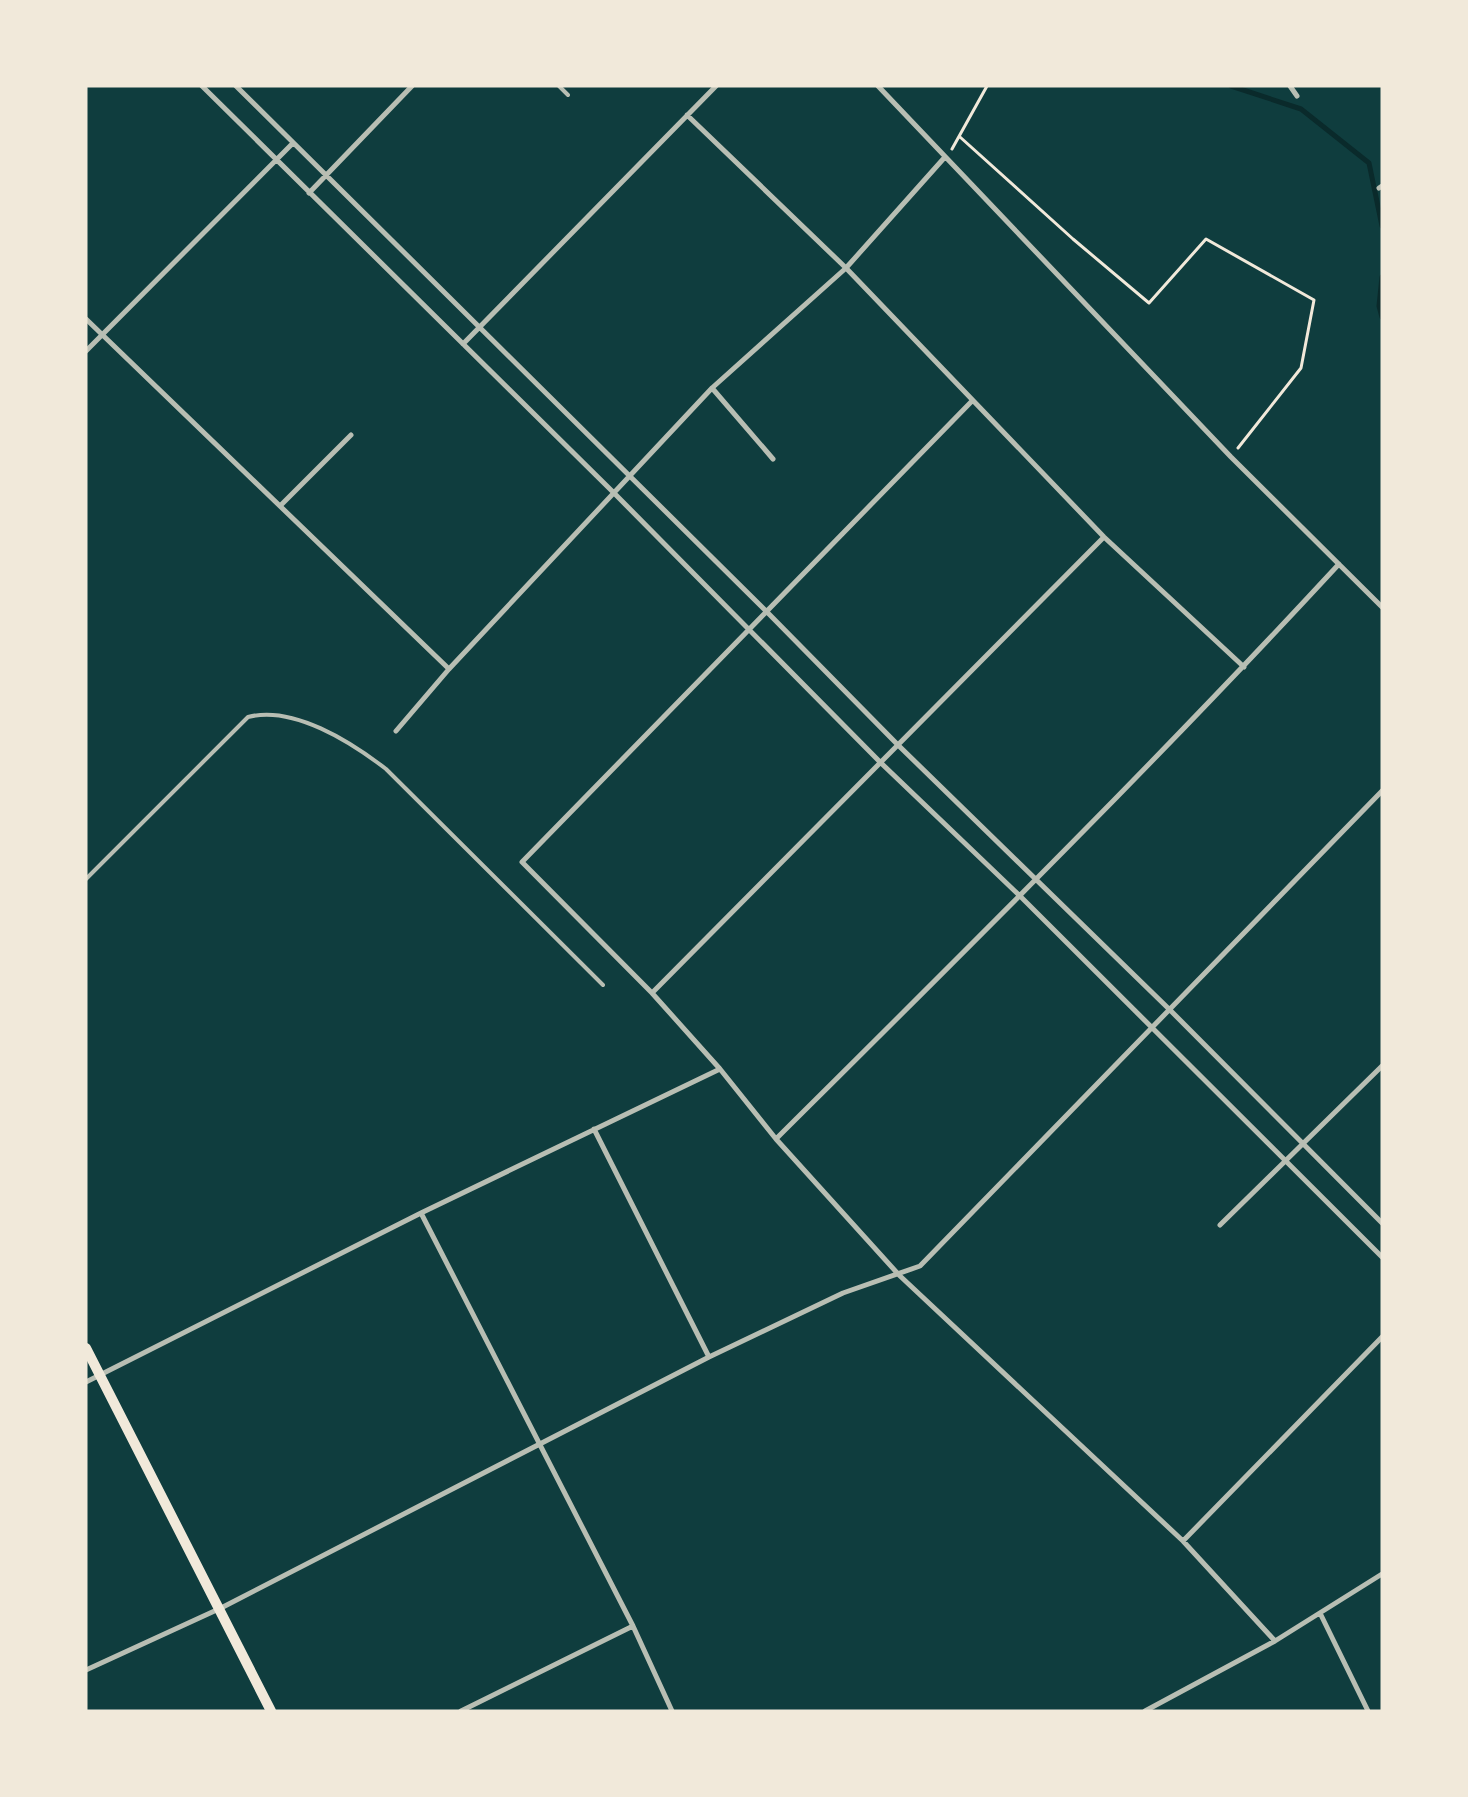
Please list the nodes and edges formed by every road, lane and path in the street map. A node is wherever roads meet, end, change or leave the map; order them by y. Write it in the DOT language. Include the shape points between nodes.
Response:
graph roads {
  1 [pos="202,86"];
  2 [pos="236,86"];
  3 [pos="412,86"];
  4 [pos="559,86"];
  5 [pos="716,86"];
  6 [pos="878,86"];
  7 [pos="987,86"];
  8 [pos="1290,86"];
  9 [pos="568,95"];
  10 [pos="1297,96"];
  11 [pos="687,115"];
  12 [pos="960,137"];
  13 [pos="294,143"];
  14 [pos="945,157"];
  15 [pos="276,160"];
  16 [pos="326,176"];
  17 [pos="309,193"];
  18 [pos="846,268"];
  19 [pos="86,319"];
  20 [pos="478,327"];
  21 [pos="103,335"];
  22 [pos="463,344"];
  23 [pos="86,351"];
  24 [pos="712,388"];
  25 [pos="972,401"];
  26 [pos="351,435"];
  27 [pos="1231,457"];
  28 [pos="773,458"];
  29 [pos="628,476"];
  30 [pos="614,493"];
  31 [pos="280,506"];
  32 [pos="1104,537"];
  33 [pos="1339,564"];
  34 [pos="1382,607"];
  35 [pos="767,612"];
  36 [pos="750,630"];
  37 [pos="1244,667"];
  38 [pos="449,669"];
  39 [pos="396,731"];
  40 [pos="898,745"];
  41 [pos="881,763"];
  42 [pos="1382,791"];
  43 [pos="86,879"];
  44 [pos="1038,879"];
  45 [pos="1020,896"];
  46 [pos="604,985"];
  47 [pos="652,993"];
  48 [pos="1170,1010"];
  49 [pos="1153,1027"];
  50 [pos="1382,1066"];
  51 [pos="720,1069"];
  52 [pos="594,1129"];
  53 [pos="776,1139"];
  54 [pos="1302,1144"];
  55 [pos="1284,1161"];
  56 [pos="421,1213"];
  57 [pos="1382,1223"];
  58 [pos="1220,1225"];
  59 [pos="1382,1257"];
  60 [pos="899,1275"];
  61 [pos="1382,1336"];
  62 [pos="86,1348"];
  63 [pos="709,1358"];
  64 [pos="100,1375"];
  65 [pos="86,1382"];
  66 [pos="539,1444"];
  67 [pos="1183,1541"];
  68 [pos="1382,1574"];
  69 [pos="221,1608"];
  70 [pos="1320,1613"];
  71 [pos="633,1626"];
  72 [pos="1275,1640"];
  73 [pos="86,1670"];
  74 [pos="272,1711"];
  75 [pos="461,1711"];
  76 [pos="672,1711"];
  77 [pos="1145,1711"];
  78 [pos="1368,1711"];
  1 -- 15 [label="street"];
  2 -- 13 [label="street"];
  3 -- 16 [label="street"];
  4 -- 9 [label="lane"];
  5 -- 11 [label="street"];
  6 -- 14 [label="street"];
  7 -- 12 [label="path"];
  8 -- 10 [label="street"];
  11 -- 18 [label="street"];
  11 -- 20 [label="street"];
  12 -- 14 [label="path"];
  12 -- 27 [label="path" via="1149,303 1206,239 1314,300 1301,368"];
  13 -- 15 [label="street"];
  13 -- 16 [label="street"];
  14 -- 18 [label="street"];
  14 -- 27 [label="street"];
  15 -- 17 [label="street"];
  15 -- 21 [label="street"];
  16 -- 17 [label="street"];
  16 -- 20 [label="street"];
  17 -- 22 [label="street"];
  18 -- 24 [label="street"];
  18 -- 25 [label="street"];
  19 -- 21 [label="street"];
  20 -- 22 [label="street"];
  20 -- 29 [label="street"];
  21 -- 23 [label="street"];
  21 -- 31 [label="street"];
  22 -- 30 [label="street"];
  24 -- 28 [label="street"];
  24 -- 29 [label="street"];
  25 -- 32 [label="street"];
  25 -- 35 [label="street"];
  26 -- 31 [label="street"];
  27 -- 33 [label="street"];
  29 -- 30 [label="street"];
  29 -- 35 [label="street"];
  30 -- 36 [label="street"];
  30 -- 38 [label="street"];
  31 -- 38 [label="street"];
  32 -- 37 [label="street"];
  32 -- 40 [label="street"];
  33 -- 34 [label="street"];
  33 -- 37 [label="street"];
  35 -- 36 [label="street"];
  35 -- 40 [label="street"];
  36 -- 41 [label="street"];
  36 -- 47 [label="street" via="522,862"];
  37 -- 44 [label="street"];
  38 -- 39 [label="street"];
  40 -- 41 [label="street"];
  40 -- 44 [label="street"];
  41 -- 45 [label="street"];
  41 -- 47 [label="street"];
  42 -- 48 [label="street"];
  43 -- 46 [label="lane" via="248,717 261,714 307,722 361,749 386,769"];
  44 -- 45 [label="street"];
  44 -- 48 [label="street"];
  45 -- 49 [label="street"];
  45 -- 53 [label="street"];
  47 -- 51 [label="street"];
  48 -- 49 [label="street"];
  48 -- 54 [label="street"];
  49 -- 55 [label="street"];
  49 -- 60 [label="street" via="920,1266"];
  50 -- 54 [label="street"];
  51 -- 52 [label="street"];
  51 -- 53 [label="street"];
  52 -- 56 [label="street"];
  52 -- 63 [label="street"];
  53 -- 60 [label="street"];
  54 -- 55 [label="street"];
  54 -- 57 [label="street"];
  55 -- 58 [label="street"];
  55 -- 59 [label="street"];
  56 -- 64 [label="street"];
  56 -- 66 [label="street"];
  60 -- 63 [label="street" via="843,1293"];
  60 -- 67 [label="street"];
  61 -- 67 [label="street"];
  62 -- 64 [label="main road"];
  63 -- 66 [label="street"];
  64 -- 65 [label="street"];
  64 -- 69 [label="main road"];
  66 -- 69 [label="street"];
  66 -- 71 [label="street"];
  67 -- 72 [label="street"];
  68 -- 70 [label="street"];
  69 -- 73 [label="street"];
  69 -- 74 [label="main road"];
  70 -- 72 [label="street"];
  70 -- 78 [label="street"];
  71 -- 75 [label="street"];
  71 -- 76 [label="street"];
  72 -- 77 [label="street"];
}
